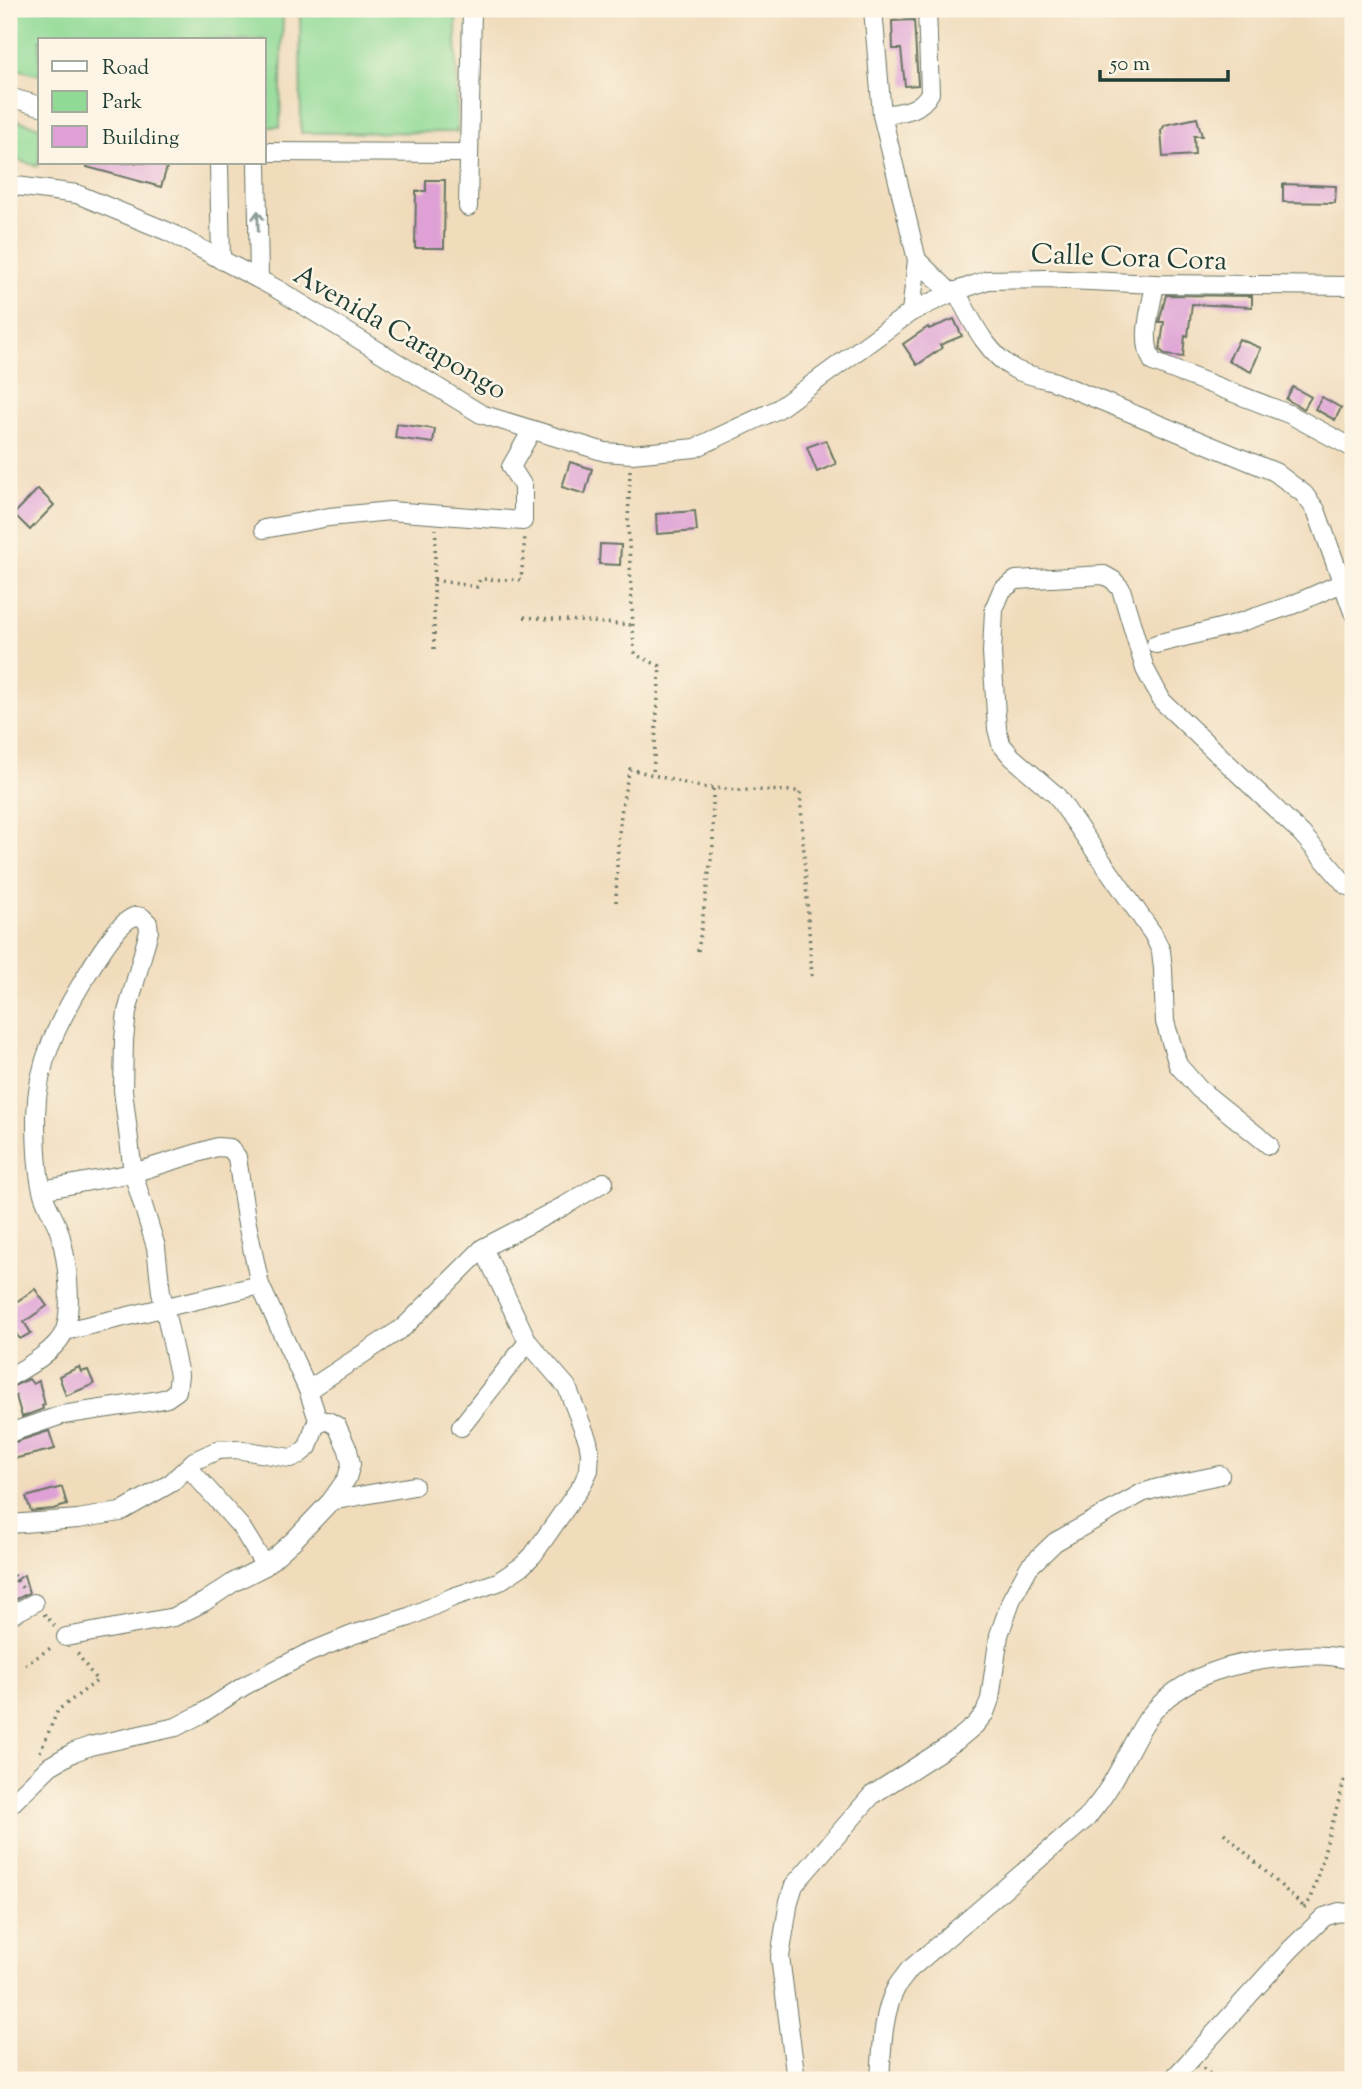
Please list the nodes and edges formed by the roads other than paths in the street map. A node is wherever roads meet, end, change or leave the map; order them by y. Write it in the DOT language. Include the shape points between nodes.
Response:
graph roads {
  1 [pos="472,9"];
  2 [pos="873,9"];
  3 [pos="927,9"];
  4 [pos="9,97"];
  5 [pos="38,105"];
  6 [pos="882,116"];
  7 [pos="266,152"];
  8 [pos="469,153"];
  9 [pos="219,164"];
  10 [pos="257,164"];
  11 [pos="9,185"];
  12 [pos="467,206"];
  13 [pos="221,260"];
  14 [pos="917,260"];
  15 [pos="259,279"];
  16 [pos="1155,284"];
  17 [pos="1353,286"];
  18 [pos="954,292"];
  19 [pos="911,312"];
  20 [pos="532,430"];
  21 [pos="1353,448"];
  22 [pos="264,529"];
  23 [pos="1342,583"];
  24 [pos="1353,612"];
  25 [pos="1156,644"];
  26 [pos="1353,888"];
  27 [pos="1269,1145"];
  28 [pos="133,1172"];
  29 [pos="604,1182"];
  30 [pos="42,1190"];
  31 [pos="483,1248"];
  32 [pos="260,1285"];
  33 [pos="164,1309"];
  34 [pos="65,1331"];
  35 [pos="528,1342"];
  36 [pos="9,1377"];
  37 [pos="308,1390"];
  38 [pos="319,1423"];
  39 [pos="461,1427"];
  40 [pos="9,1433"];
  41 [pos="188,1466"];
  42 [pos="1220,1475"];
  43 [pos="414,1486"];
  44 [pos="331,1501"];
  45 [pos="9,1524"];
  46 [pos="265,1566"];
  47 [pos="34,1603"];
  48 [pos="9,1616"];
  49 [pos="66,1637"];
  50 [pos="1353,1661"];
  51 [pos="9,1806"];
  52 [pos="1353,1914"];
  53 [pos="796,2080"];
  54 [pos="880,2080"];
  55 [pos="1172,2080"];
  1 -- 8 [label="street"];
  2 -- 6 [label="street"];
  3 -- 6 [label="street" via="930,93 914,110"];
  4 -- 5 [label="street"];
  6 -- 14 [label="street"];
  7 -- 8 [label="street"];
  8 -- 12 [label="street"];
  9 -- 13 [label="street"];
  15 -- 10 [label="street, one-way"];
  11 -- 13 [label="street, Avenida Carapongo" via="76,194 169,232"];
  13 -- 15 [label="street, Avenida Carapongo"];
  14 -- 18 [label="street"];
  14 -- 19 [label="street"];
  15 -- 20 [label="street, Avenida Carapongo" via="481,414"];
  16 -- 17 [label="street, Calle Cora Cora"];
  16 -- 18 [label="street, Calle Cora Cora" via="1011,278 988,280"];
  16 -- 21 [label="street" via="1146,341 1153,362 1289,414"];
  18 -- 19 [label="street, Calle Cora Cora"];
  18 -- 23 [label="street" via="998,357 1016,370 1275,472 1304,494 1316,510"];
  19 -- 20 [label="street, Avenida Carapongo" via="778,409 695,448 605,452"];
  20 -- 22 [label="street" via="511,467 523,486 523,521 390,511"];
  23 -- 24 [label="street"];
  23 -- 25 [label="street" via="1232,625"];
  26 -- 27 [label="street" via="1162,701 1145,669 1121,589 1113,580 1104,575 1016,580 1002,590 994,609 992,653 1001,744 1056,794 1153,934 1164,969 1165,1022 1178,1065 1199,1089"];
  28 -- 30 [label="street"];
  28 -- 30 [label="street" via="123,1090 124,1040 149,927 146,919 136,916 127,920 91,968 62,1015 45,1057 36,1112"];
  28 -- 32 [label="street" via="217,1147 234,1152"];
  28 -- 33 [label="street" via="156,1247"];
  29 -- 31 [label="street"];
  30 -- 34 [label="street" via="60,1234 70,1296"];
  31 -- 35 [label="street"];
  31 -- 37 [label="street" via="404,1327"];
  32 -- 33 [label="street"];
  32 -- 37 [label="street"];
  33 -- 34 [label="street"];
  33 -- 40 [label="street" via="179,1375 177,1391 154,1401 62,1415"];
  34 -- 36 [label="street" via="37,1361"];
  35 -- 39 [label="street"];
  35 -- 51 [label="street" via="567,1387 588,1441 590,1463 564,1512 522,1566 498,1582 307,1653 176,1727 74,1752 50,1766"];
  37 -- 38 [label="street"];
  38 -- 41 [label="street" via="308,1447 298,1456 282,1458 227,1449 209,1452"];
  38 -- 44 [label="street" via="337,1426 350,1457 347,1478"];
  41 -- 45 [label="street" via="171,1483 120,1512"];
  41 -- 46 [label="street" via="241,1527"];
  42 -- 53 [label="street" via="1142,1493 1046,1549 1029,1567 1012,1598 999,1636 985,1713 956,1741 872,1795 794,1885 780,1957"];
  43 -- 44 [label="street"];
  44 -- 46 [label="street"];
  46 -- 49 [label="street" via="174,1617"];
  47 -- 48 [label="street"];
  50 -- 54 [label="street" via="1323,1654 1254,1660 1221,1668 1173,1693 1147,1720 1087,1818 909,1970 890,2005"];
  52 -- 55 [label="street" via="1324,1917"];
}
